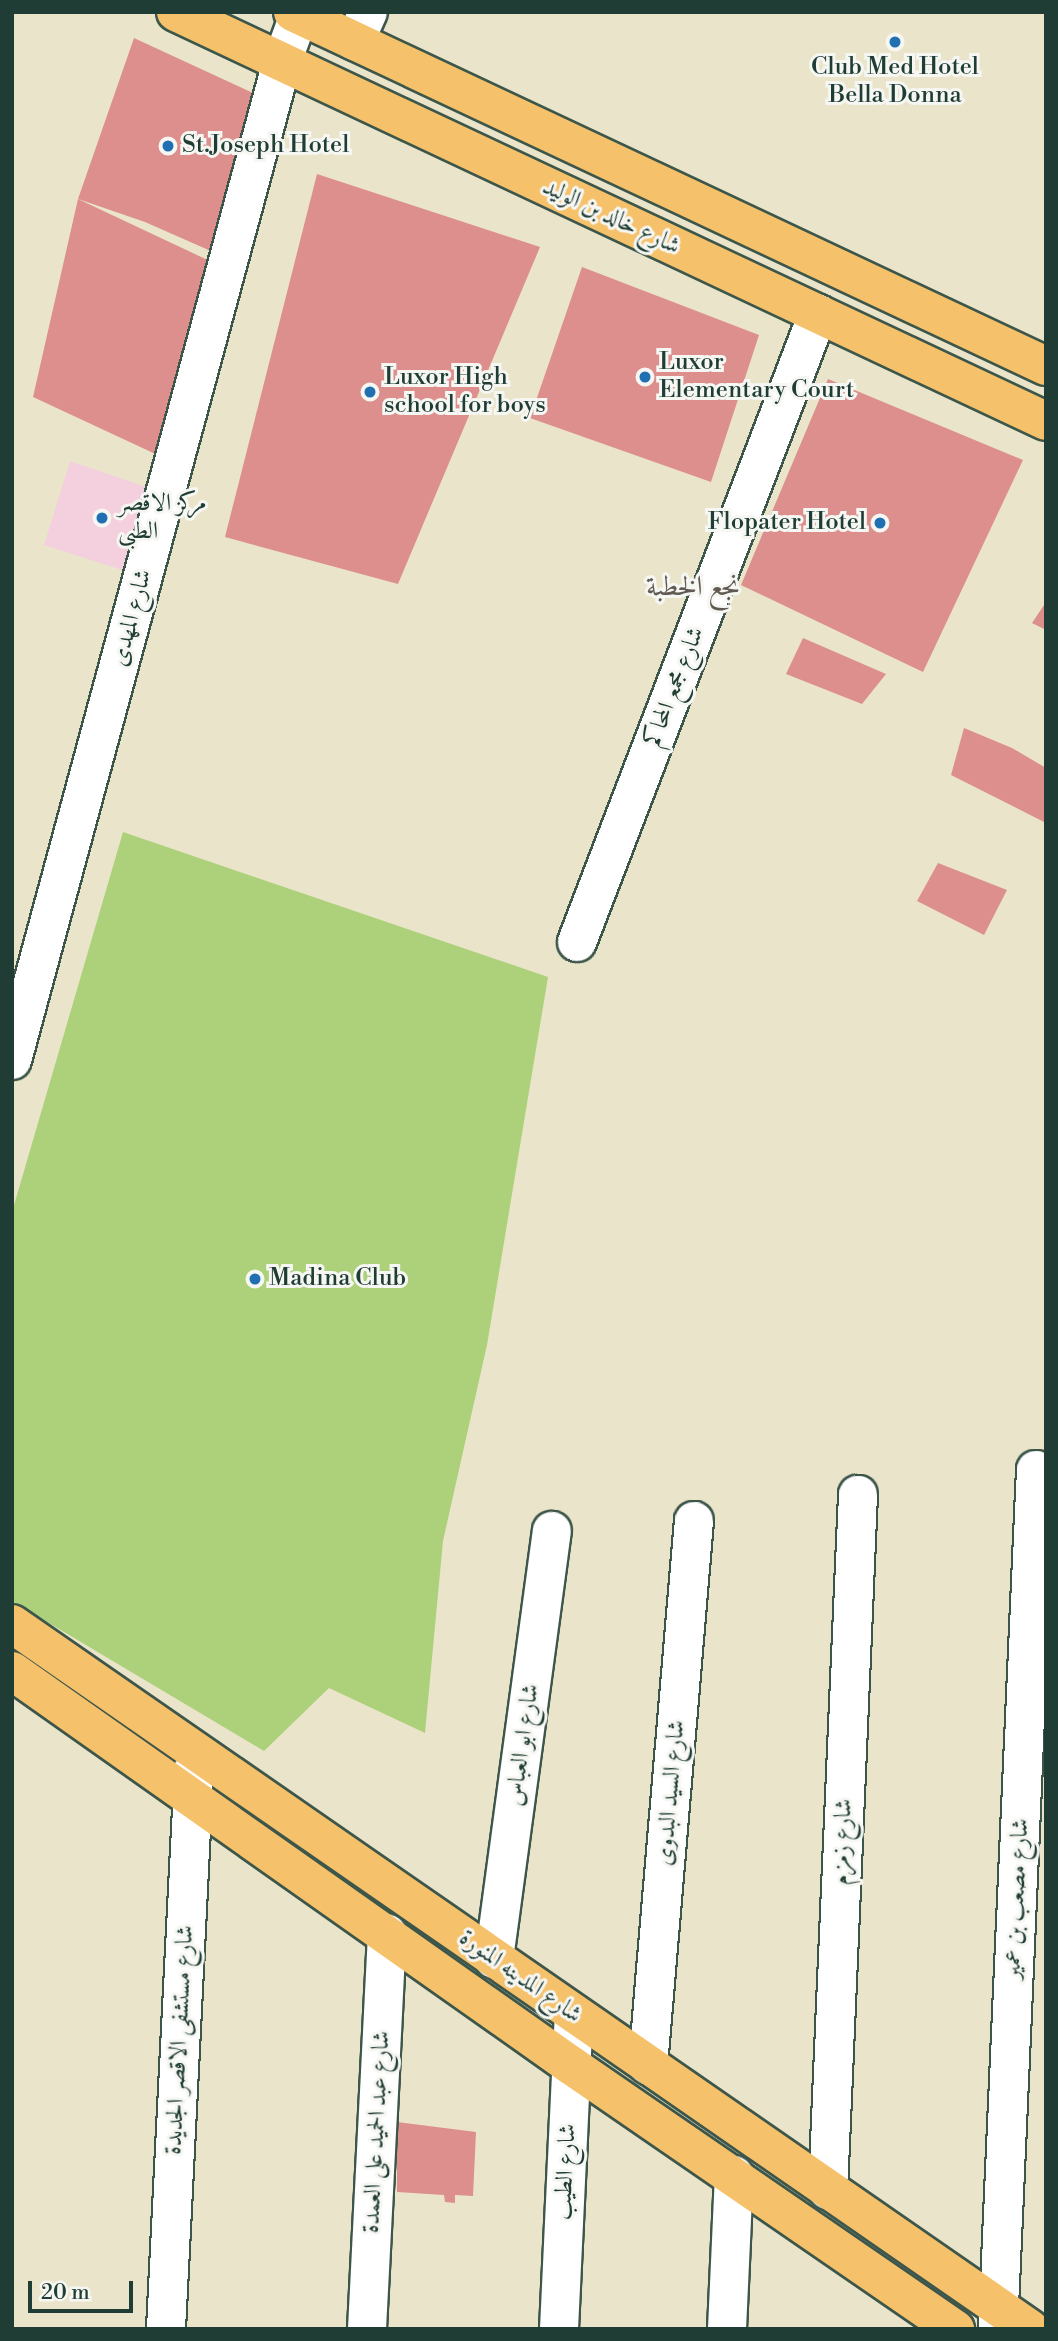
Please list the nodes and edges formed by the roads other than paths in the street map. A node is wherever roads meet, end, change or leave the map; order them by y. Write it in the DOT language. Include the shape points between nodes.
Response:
graph roads {
  1 [pos="176,12"];
  2 [pos="296,14"];
  3 [pos="362,27"];
  4 [pos="282,62"];
  5 [pos="818,314"];
  6 [pos="1046,366"];
  7 [pos="1046,421"];
  8 [pos="577,942"];
  9 [pos="12,1060"];
  10 [pos="1036,1470"];
  11 [pos="858,1495"];
  12 [pos="694,1521"];
  13 [pos="552,1531"];
  14 [pos="12,1624"];
  15 [pos="12,1671"];
  16 [pos="195,1752"];
  17 [pos="192,1800"];
  18 [pos="387,1934"];
  19 [pos="494,1959"];
  20 [pos="574,2015"];
  21 [pos="648,2065"];
  22 [pos="572,2066"];
  23 [pos="734,2175"];
  24 [pos="828,2190"];
  25 [pos="918,2316"];
  26 [pos="998,2318"];
  27 [pos="166,2329"];
  28 [pos="367,2329"];
  29 [pos="559,2329"];
  30 [pos="727,2329"];
  31 [pos="956,2329"];
  32 [pos="1030,2329"];
  1 -- 4 [label="main road, شارع خالد بن الوليد"];
  2 -- 3 [label="main road, شارع خالد بن الوليد"];
  2 -- 4 [label="street, شارع المهدى"];
  3 -- 6 [label="main road, شارع خالد بن الوليد"];
  4 -- 5 [label="main road, شارع خالد بن الوليد"];
  4 -- 9 [label="street, شارع المهدى"];
  5 -- 7 [label="main road, شارع خالد بن الوليد"];
  5 -- 8 [label="street, شارع مجمع المحاكم"];
  10 -- 26 [label="street, شارع مصعب بن عمير"];
  11 -- 24 [label="street, شارع زمزم"];
  12 -- 21 [label="street, شارع السيد البدوى"];
  13 -- 19 [label="street, شارع ابو العباس"];
  14 -- 16 [label="main road, شارع المدينه المنورة"];
  15 -- 17 [label="main road, شارع المدينه المنورة"];
  16 -- 17 [label="street, شارع مستشفى الاقصر الجديدة"];
  16 -- 19 [label="main road, شارع المدينه المنورة"];
  17 -- 18 [label="main road, شارع المدينه المنورة"];
  17 -- 27 [label="street, شارع مستشفى الاقصر الجديدة"];
  18 -- 22 [label="main road, شارع المدينه المنورة"];
  18 -- 28 [label="street, شارع عبد الحميد على العمدة"];
  19 -- 20 [label="main road, شارع المدينه المنورة"];
  20 -- 21 [label="main road, شارع المدينه المنورة"];
  20 -- 22 [label="street, شارع الطيب"];
  21 -- 24 [label="main road, شارع المدينه المنورة"];
  22 -- 23 [label="main road, شارع المدينه المنورة"];
  22 -- 29 [label="street, شارع الطيب"];
  23 -- 25 [label="main road, شارع المدينه المنورة"];
  23 -- 30 [label="street"];
  24 -- 26 [label="main road, شارع المدينه المنورة"];
  25 -- 31 [label="main road, شارع المدينه المنورة"];
  26 -- 32 [label="main road, شارع المدينه المنورة"];
}
